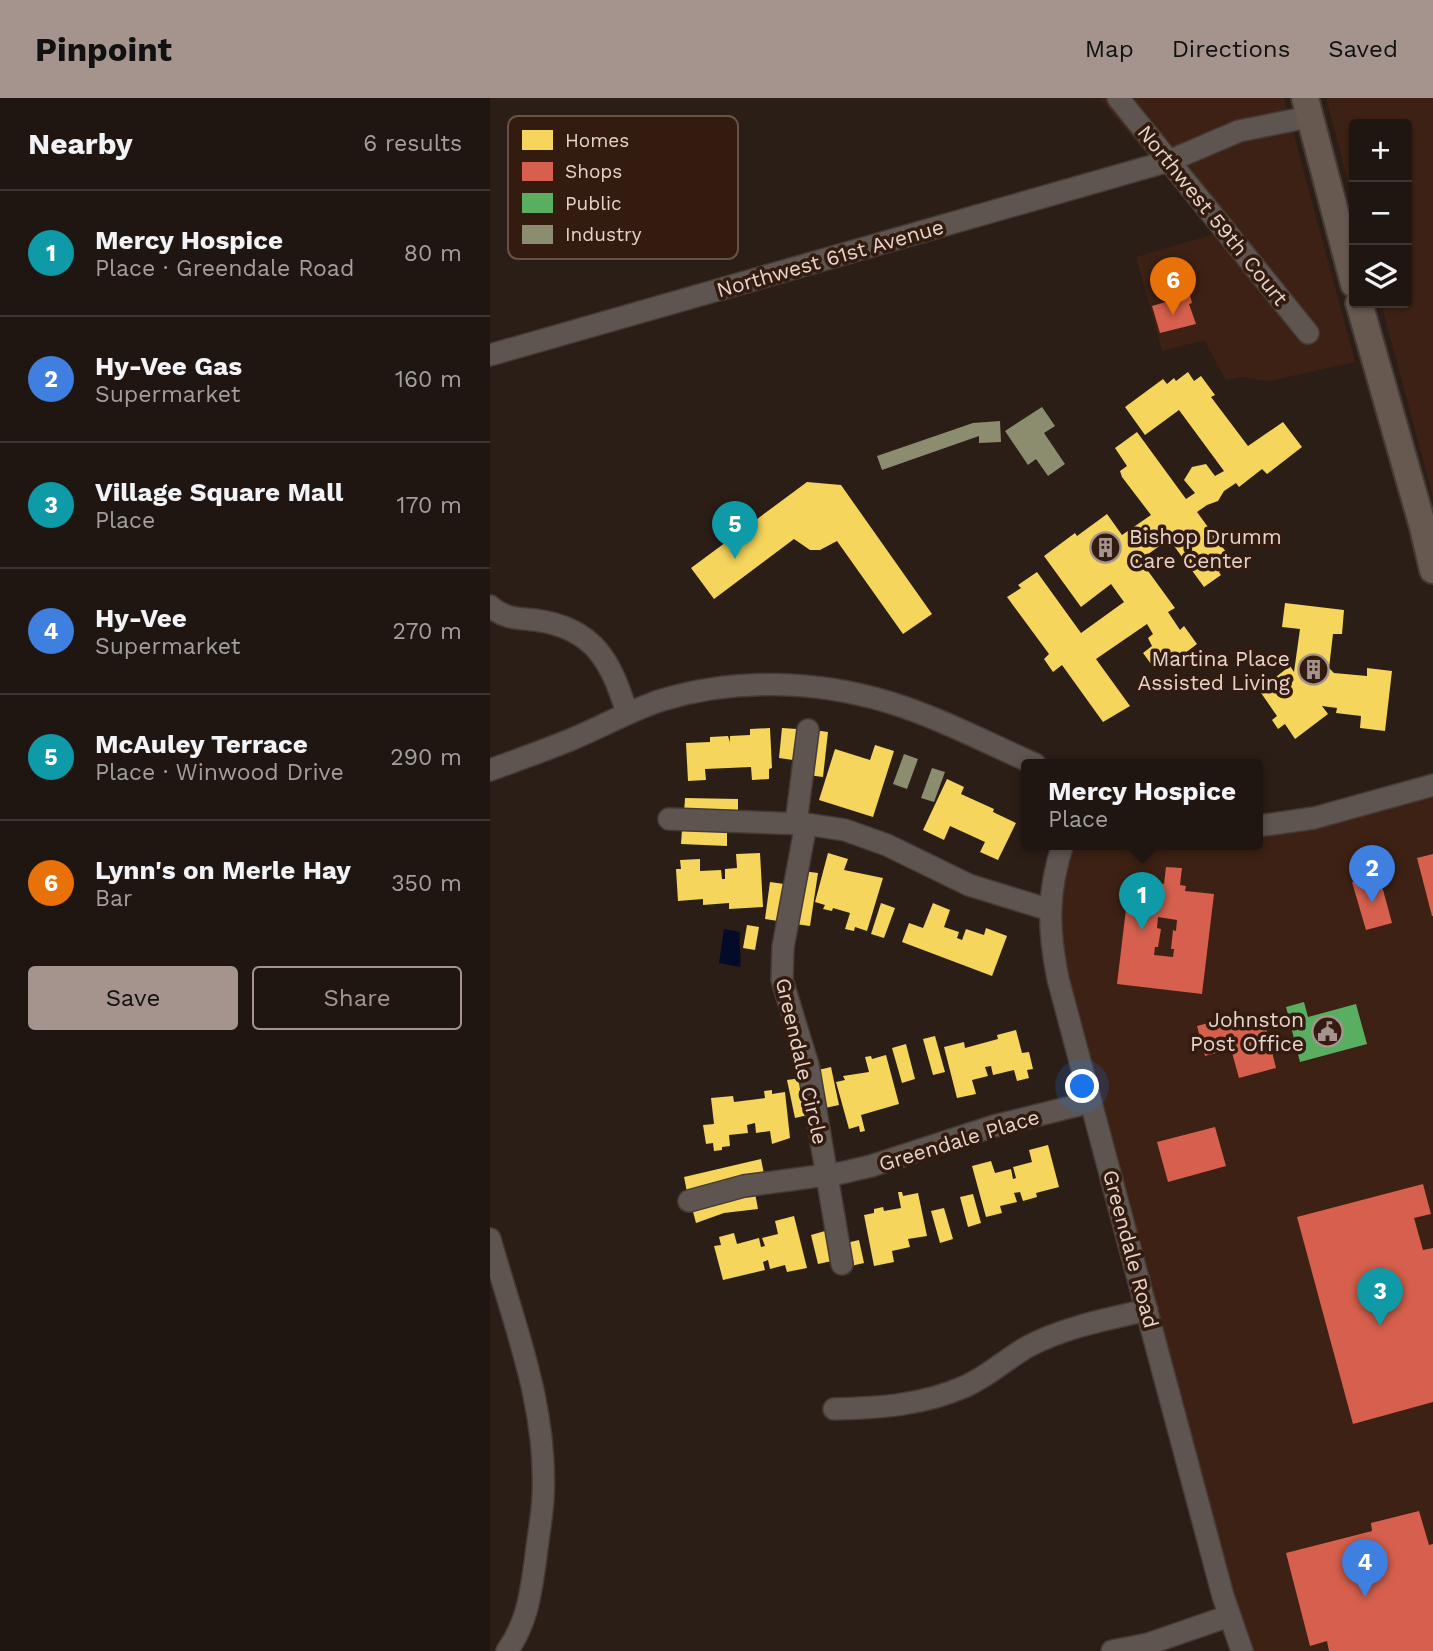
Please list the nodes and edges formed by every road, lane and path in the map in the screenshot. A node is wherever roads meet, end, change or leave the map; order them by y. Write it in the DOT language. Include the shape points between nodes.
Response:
graph roads {
  1 [pos="1118,98"];
  2 [pos="1307,107"];
  3 [pos="1169,161"];
  4 [pos="1349,265"];
  5 [pos="1361,308"];
  6 [pos="1308,333"];
  7 [pos="490,355"];
  8 [pos="1428,525"];
  9 [pos="1433,570"];
  10 [pos="490,606"];
  11 [pos="627,713"];
  12 [pos="808,730"];
  13 [pos="1024,759"];
  14 [pos="490,770"];
  15 [pos="1433,785"];
  16 [pos="669,819"];
  17 [pos="801,823"];
  18 [pos="1263,825"];
  19 [pos="1061,850"];
  20 [pos="1050,910"];
  21 [pos="1091,1102"];
  22 [pos="827,1175"];
  23 [pos="689,1201"];
  24 [pos="490,1239"];
  25 [pos="842,1264"];
  26 [pos="1147,1310"];
  27 [pos="834,1409"];
  28 [pos="1229,1616"];
  29 [pos="507,1651"];
  30 [pos="1112,1651"];
  31 [pos="1242,1651"];
  1 -- 3 [label="street, Northwest 59th Court"];
  2 -- 3 [label="street, Northwest 61st Avenue"];
  2 -- 4 [label="main road"];
  3 -- 6 [label="street, Northwest 59th Court"];
  3 -- 7 [label="street, Northwest 61st Avenue"];
  5 -- 8 [label="main road"];
  8 -- 9 [label="main road"];
  10 -- 11 [label="street" via="513,619 564,626 588,640 616,678"];
  11 -- 13 [label="street" via="662,700 733,686 813,686 891,703"];
  11 -- 14 [label="street"];
  12 -- 17 [label="street, Greendale Circle"];
  15 -- 18 [label="street" via="1314,818"];
  16 -- 17 [label="street"];
  17 -- 20 [label="street" via="872,839 969,886"];
  17 -- 22 [label="street, Greendale Circle" via="782,980 808,1065"];
  19 -- 20 [label="street, Greendale Road"];
  20 -- 21 [label="street, Greendale Road" via="1058,979"];
  21 -- 22 [label="street, Greendale Place"];
  21 -- 26 [label="street, Greendale Road"];
  22 -- 23 [label="street, Greendale Place" via="744,1186"];
  22 -- 25 [label="street"];
  24 -- 29 [label="street" via="522,1340 542,1447 543,1498 531,1594 526,1616"];
  26 -- 27 [label="street" via="1068,1330 1029,1346 966,1386 922,1402"];
  26 -- 28 [label="street, Greendale Road"];
  28 -- 30 [label="street" via="1148,1644"];
  28 -- 31 [label="street, Greendale Road"];
}
